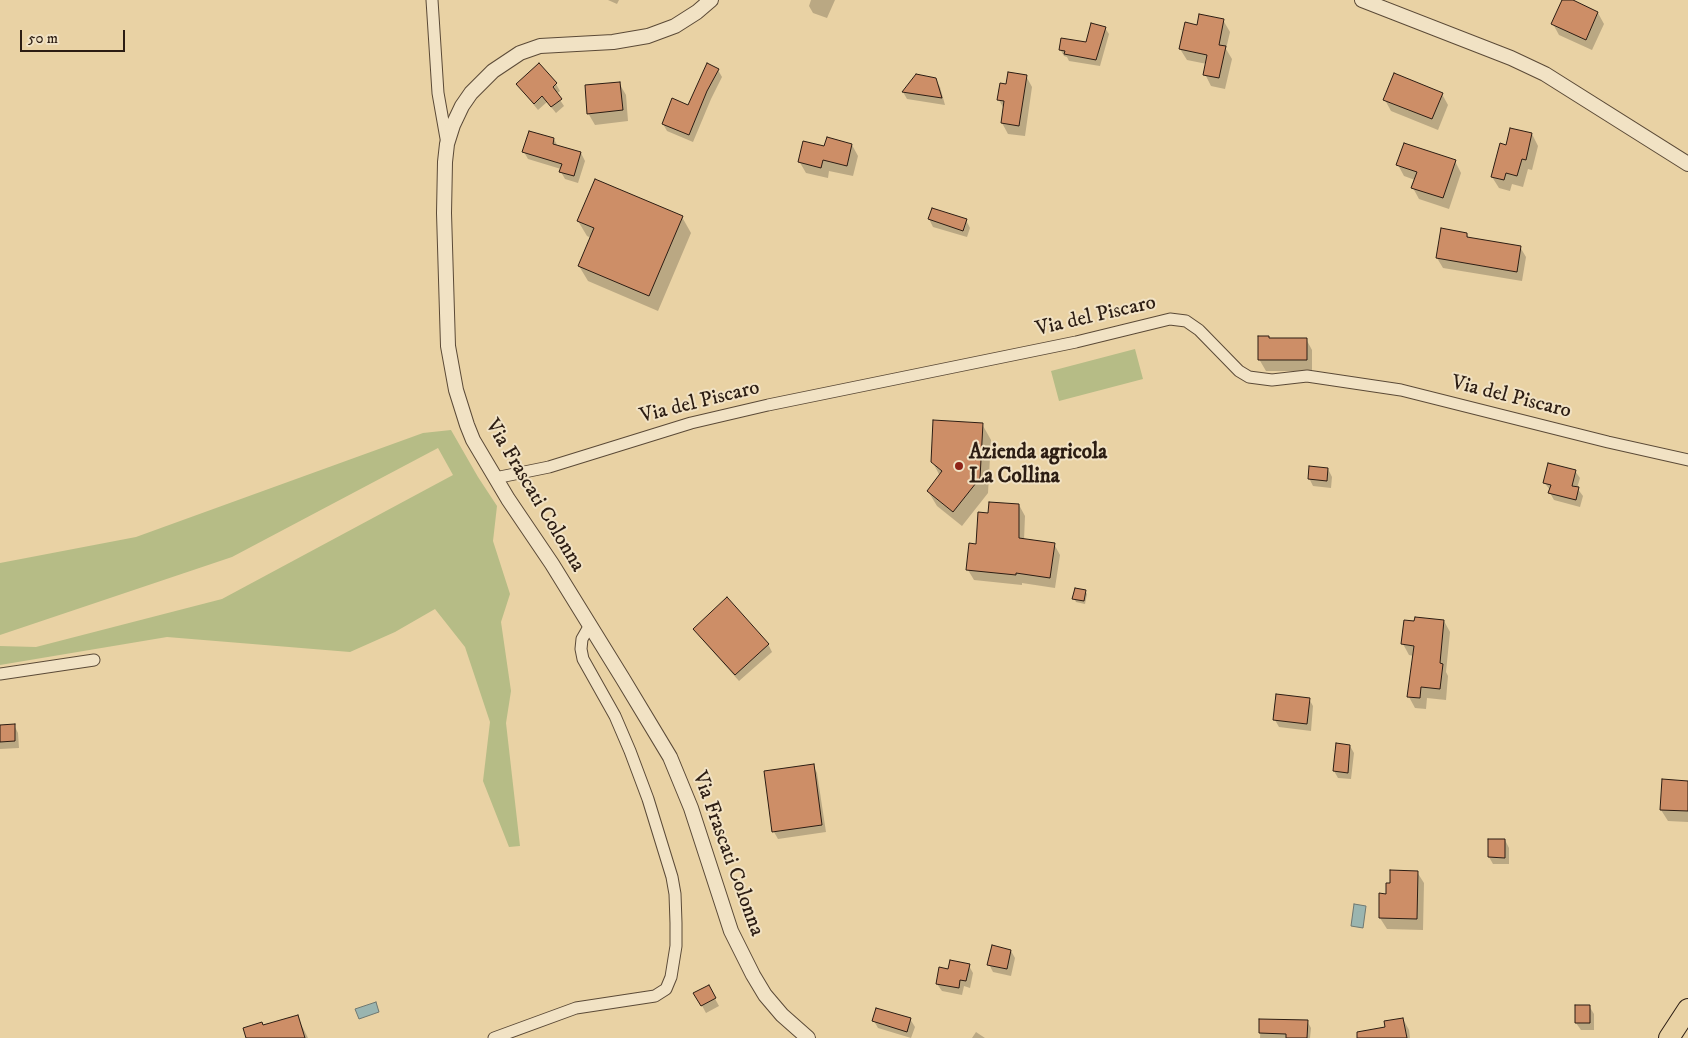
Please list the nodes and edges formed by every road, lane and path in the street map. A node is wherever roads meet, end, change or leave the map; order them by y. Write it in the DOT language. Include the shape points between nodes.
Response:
graph roads {
  1 [pos="432,0"];
  2 [pos="711,0"];
  3 [pos="1362,0"];
  4 [pos="448,144"];
  5 [pos="1688,164"];
  6 [pos="1688,460"];
  7 [pos="495,478"];
  8 [pos="590,625"];
  9 [pos="94,660"];
  10 [pos="0,674"];
  11 [pos="1688,1009"];
  12 [pos="494,1038"];
  13 [pos="808,1038"];
  14 [pos="1669,1038"];
  1 -- 4 [label="street" via="438,93"];
  2 -- 4 [label="street, Via Frascati Colonna" via="663,32 613,42 540,46 520,53 493,71 471,93 456,118"];
  3 -- 5 [label="street" via="1545,74"];
  4 -- 7 [label="street, Via Frascati Colonna" via="444,207 450,360 467,425"];
  6 -- 7 [label="street, Via del Piscaro" via="1401,390 1308,376 1272,380 1249,377 1199,330 1186,321 1170,319 1076,342 691,423 549,466"];
  7 -- 8 [label="street, Via Frascati Colonna"];
  8 -- 12 [label="street" via="582,639 581,655 628,745 672,877 676,946 671,977 666,989 654,996 569,1009"];
  8 -- 13 [label="street, Via Frascati Colonna" via="663,744 676,771 728,920 750,970 782,1015"];
  9 -- 10 [label="street"];
  11 -- 14 [label="highway"];
}
